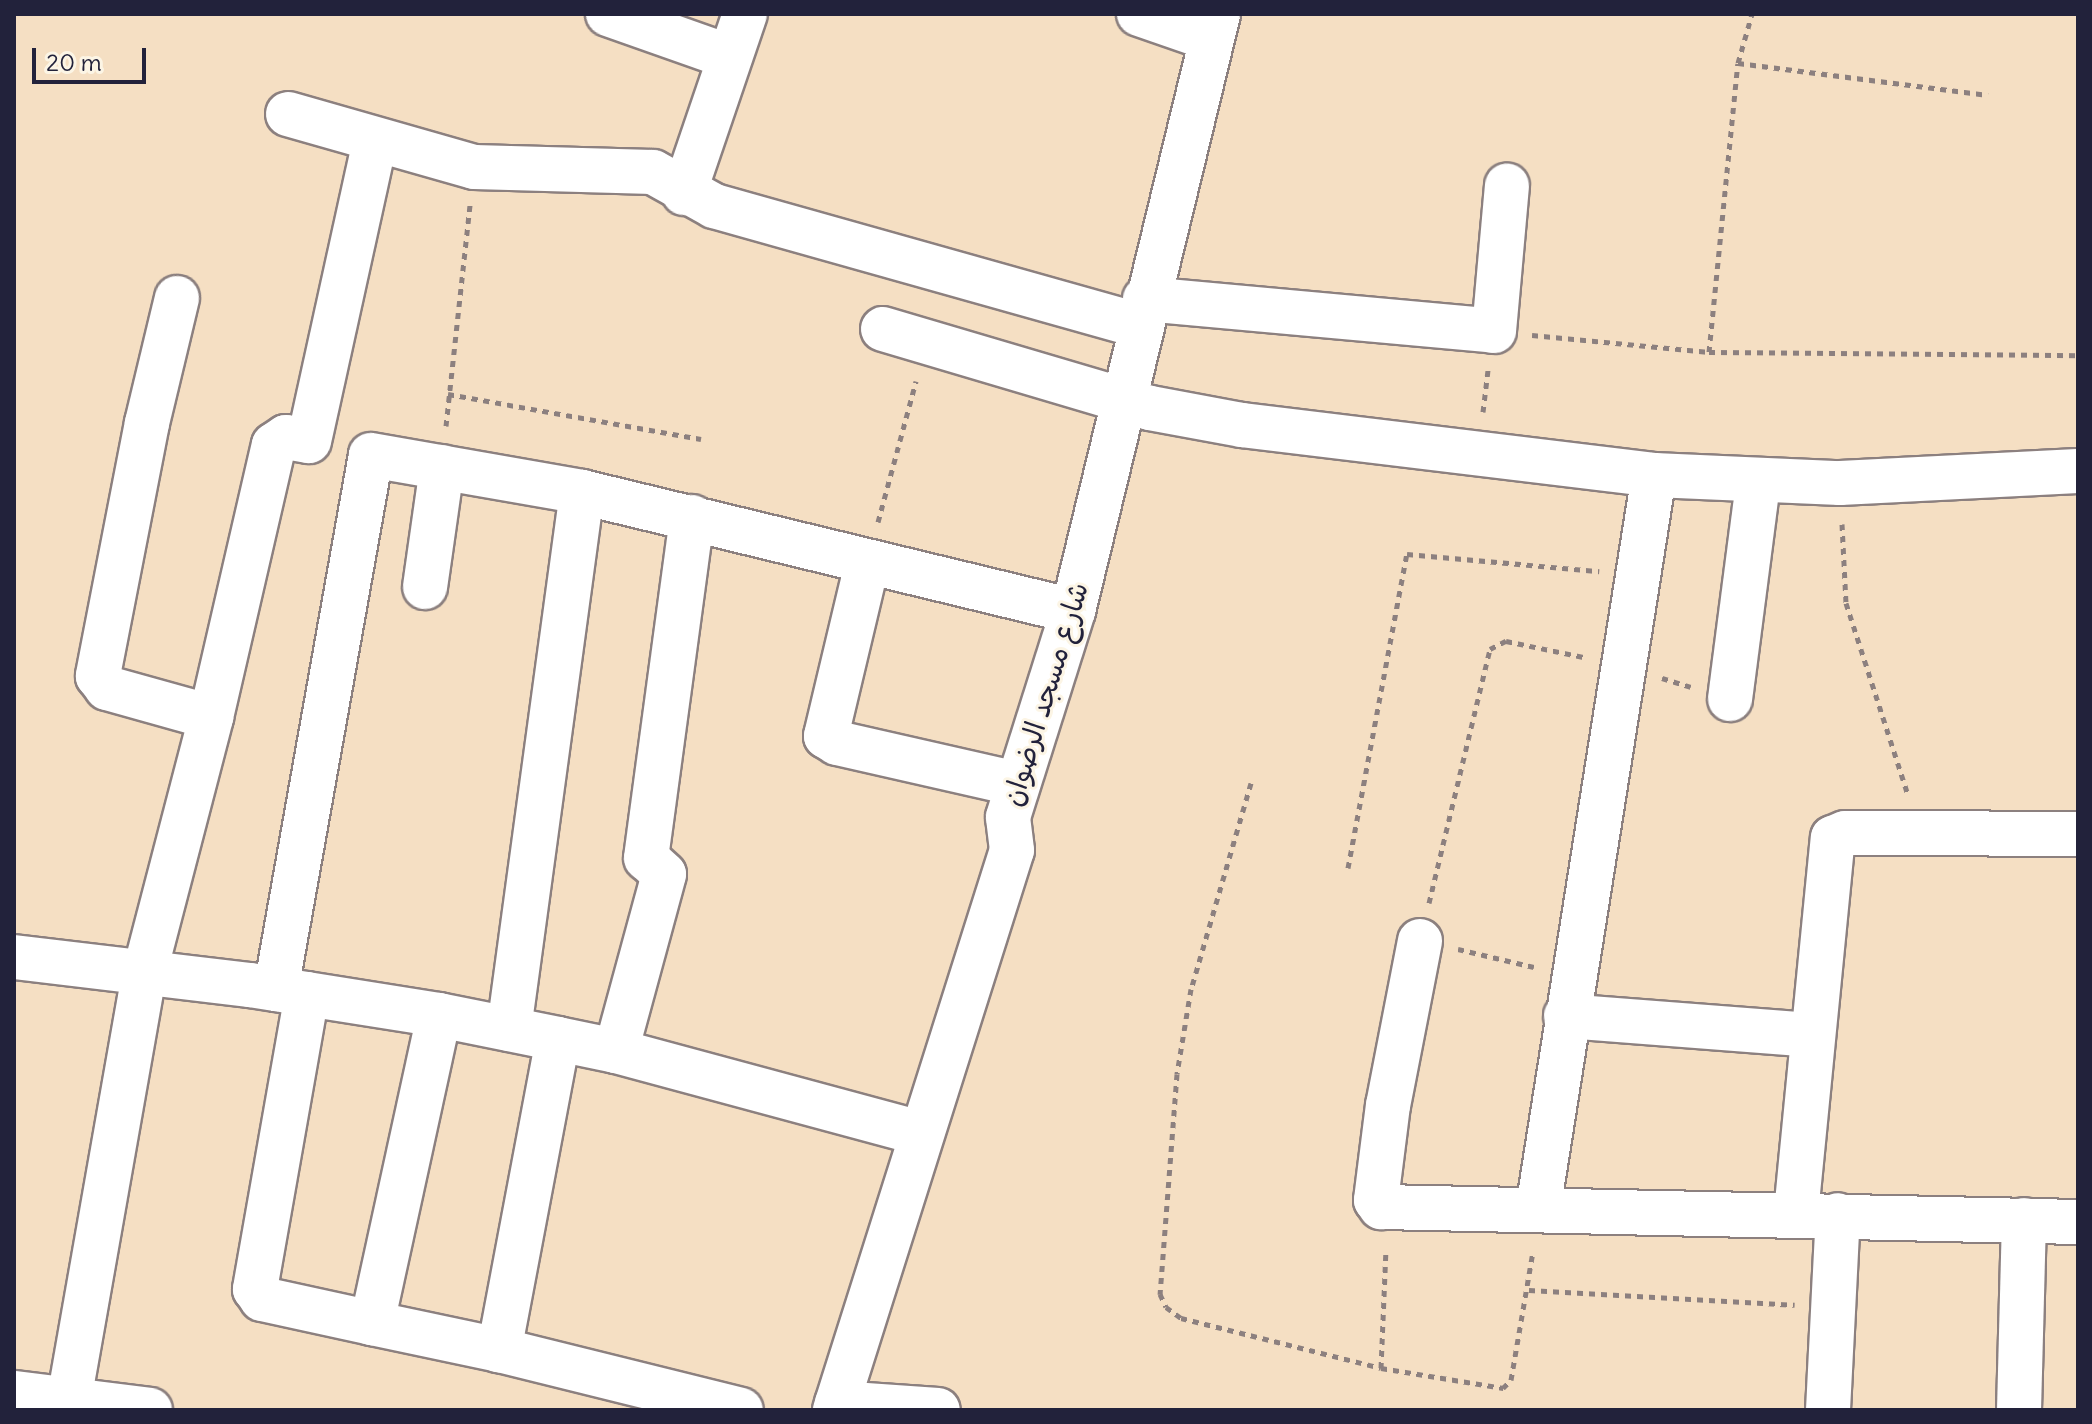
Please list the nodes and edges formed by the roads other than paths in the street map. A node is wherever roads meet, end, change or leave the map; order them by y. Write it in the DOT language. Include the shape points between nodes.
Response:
graph roads {
  1 [pos="608,14"];
  2 [pos="745,14"];
  3 [pos="1139,14"];
  4 [pos="1215,26"];
  5 [pos="730,57"];
  6 [pos="288,114"];
  7 [pos="375,140"];
  8 [pos="1507,186"];
  9 [pos="684,193"];
  10 [pos="177,298"];
  11 [pos="1142,312"];
  12 [pos="883,329"];
  13 [pos="1121,402"];
  14 [pos="309,441"];
  15 [pos="371,455"];
  16 [pos="442,467"];
  17 [pos="2078,471"];
  18 [pos="1654,475"];
  19 [pos="1758,482"];
  20 [pos="582,492"];
  21 [pos="692,517"];
  22 [pos="867,564"];
  23 [pos="425,587"];
  24 [pos="1073,611"];
  25 [pos="1730,699"];
  26 [pos="211,717"];
  27 [pos="1017,784"];
  28 [pos="2078,834"];
  29 [pos="1420,941"];
  30 [pos="14,957"];
  31 [pos="145,971"];
  32 [pos="291,992"];
  33 [pos="1570,996"];
  34 [pos="439,1015"];
  35 [pos="509,1029"];
  36 [pos="1811,1035"];
  37 [pos="558,1039"];
  38 [pos="616,1051"];
  39 [pos="919,1133"];
  40 [pos="1538,1209"];
  41 [pos="1796,1213"];
  42 [pos="1838,1215"];
  43 [pos="2024,1220"];
  44 [pos="2078,1222"];
  45 [pos="372,1323"];
  46 [pos="499,1350"];
  47 [pos="14,1393"];
  48 [pos="69,1400"];
  49 [pos="836,1406"];
  50 [pos="125,1408"];
  51 [pos="741,1410"];
  52 [pos="938,1410"];
  53 [pos="1828,1410"];
  54 [pos="2019,1410"];
  1 -- 5 [label="street"];
  2 -- 5 [label="street"];
  3 -- 4 [label="street"];
  4 -- 11 [label="street, شارع مسجد الرضوان"];
  5 -- 9 [label="street"];
  6 -- 7 [label="street"];
  7 -- 9 [label="street" via="474,167 653,172"];
  7 -- 14 [label="street"];
  8 -- 11 [label="street" via="1494,331"];
  9 -- 11 [label="street" via="714,206"];
  10 -- 26 [label="street" via="98,676 107,688"];
  11 -- 13 [label="street, شارع مسجد الرضوان"];
  12 -- 13 [label="street"];
  13 -- 18 [label="street" via="1242,425"];
  13 -- 24 [label="street, شارع مسجد الرضوان"];
  14 -- 15 [label="street"];
  14 -- 26 [label="street" via="281,438 274,445"];
  15 -- 16 [label="street"];
  15 -- 32 [label="street"];
  16 -- 20 [label="street"];
  16 -- 23 [label="street"];
  17 -- 19 [label="street"];
  18 -- 19 [label="street"];
  18 -- 33 [label="street"];
  19 -- 25 [label="street"];
  20 -- 21 [label="street"];
  20 -- 35 [label="street"];
  21 -- 22 [label="street"];
  21 -- 38 [label="street" via="646,858 664,874"];
  22 -- 24 [label="street"];
  22 -- 27 [label="street" via="826,736 837,743"];
  24 -- 27 [label="street, شارع مسجد الرضوان"];
  26 -- 31 [label="street"];
  27 -- 39 [label="street, شارع مسجد الرضوان" via="1007,824 1012,850"];
  28 -- 36 [label="street" via="1845,833 1833,838"];
  29 -- 40 [label="street" via="1399,1038 1378,1204"];
  30 -- 31 [label="street"];
  31 -- 32 [label="street"];
  31 -- 48 [label="street"];
  32 -- 34 [label="street"];
  32 -- 45 [label="street" via="255,1289 262,1299"];
  33 -- 36 [label="street"];
  33 -- 40 [label="street"];
  34 -- 35 [label="street"];
  34 -- 45 [label="street"];
  35 -- 37 [label="street"];
  36 -- 41 [label="street"];
  37 -- 38 [label="street"];
  37 -- 46 [label="street"];
  38 -- 39 [label="street"];
  39 -- 49 [label="street, شارع مسجد الرضوان"];
  40 -- 41 [label="street"];
  41 -- 42 [label="street"];
  42 -- 43 [label="street"];
  42 -- 53 [label="street"];
  43 -- 44 [label="street"];
  43 -- 54 [label="street"];
  45 -- 46 [label="street"];
  46 -- 51 [label="street"];
  47 -- 48 [label="street"];
  48 -- 50 [label="street"];
  49 -- 52 [label="street"];
}
